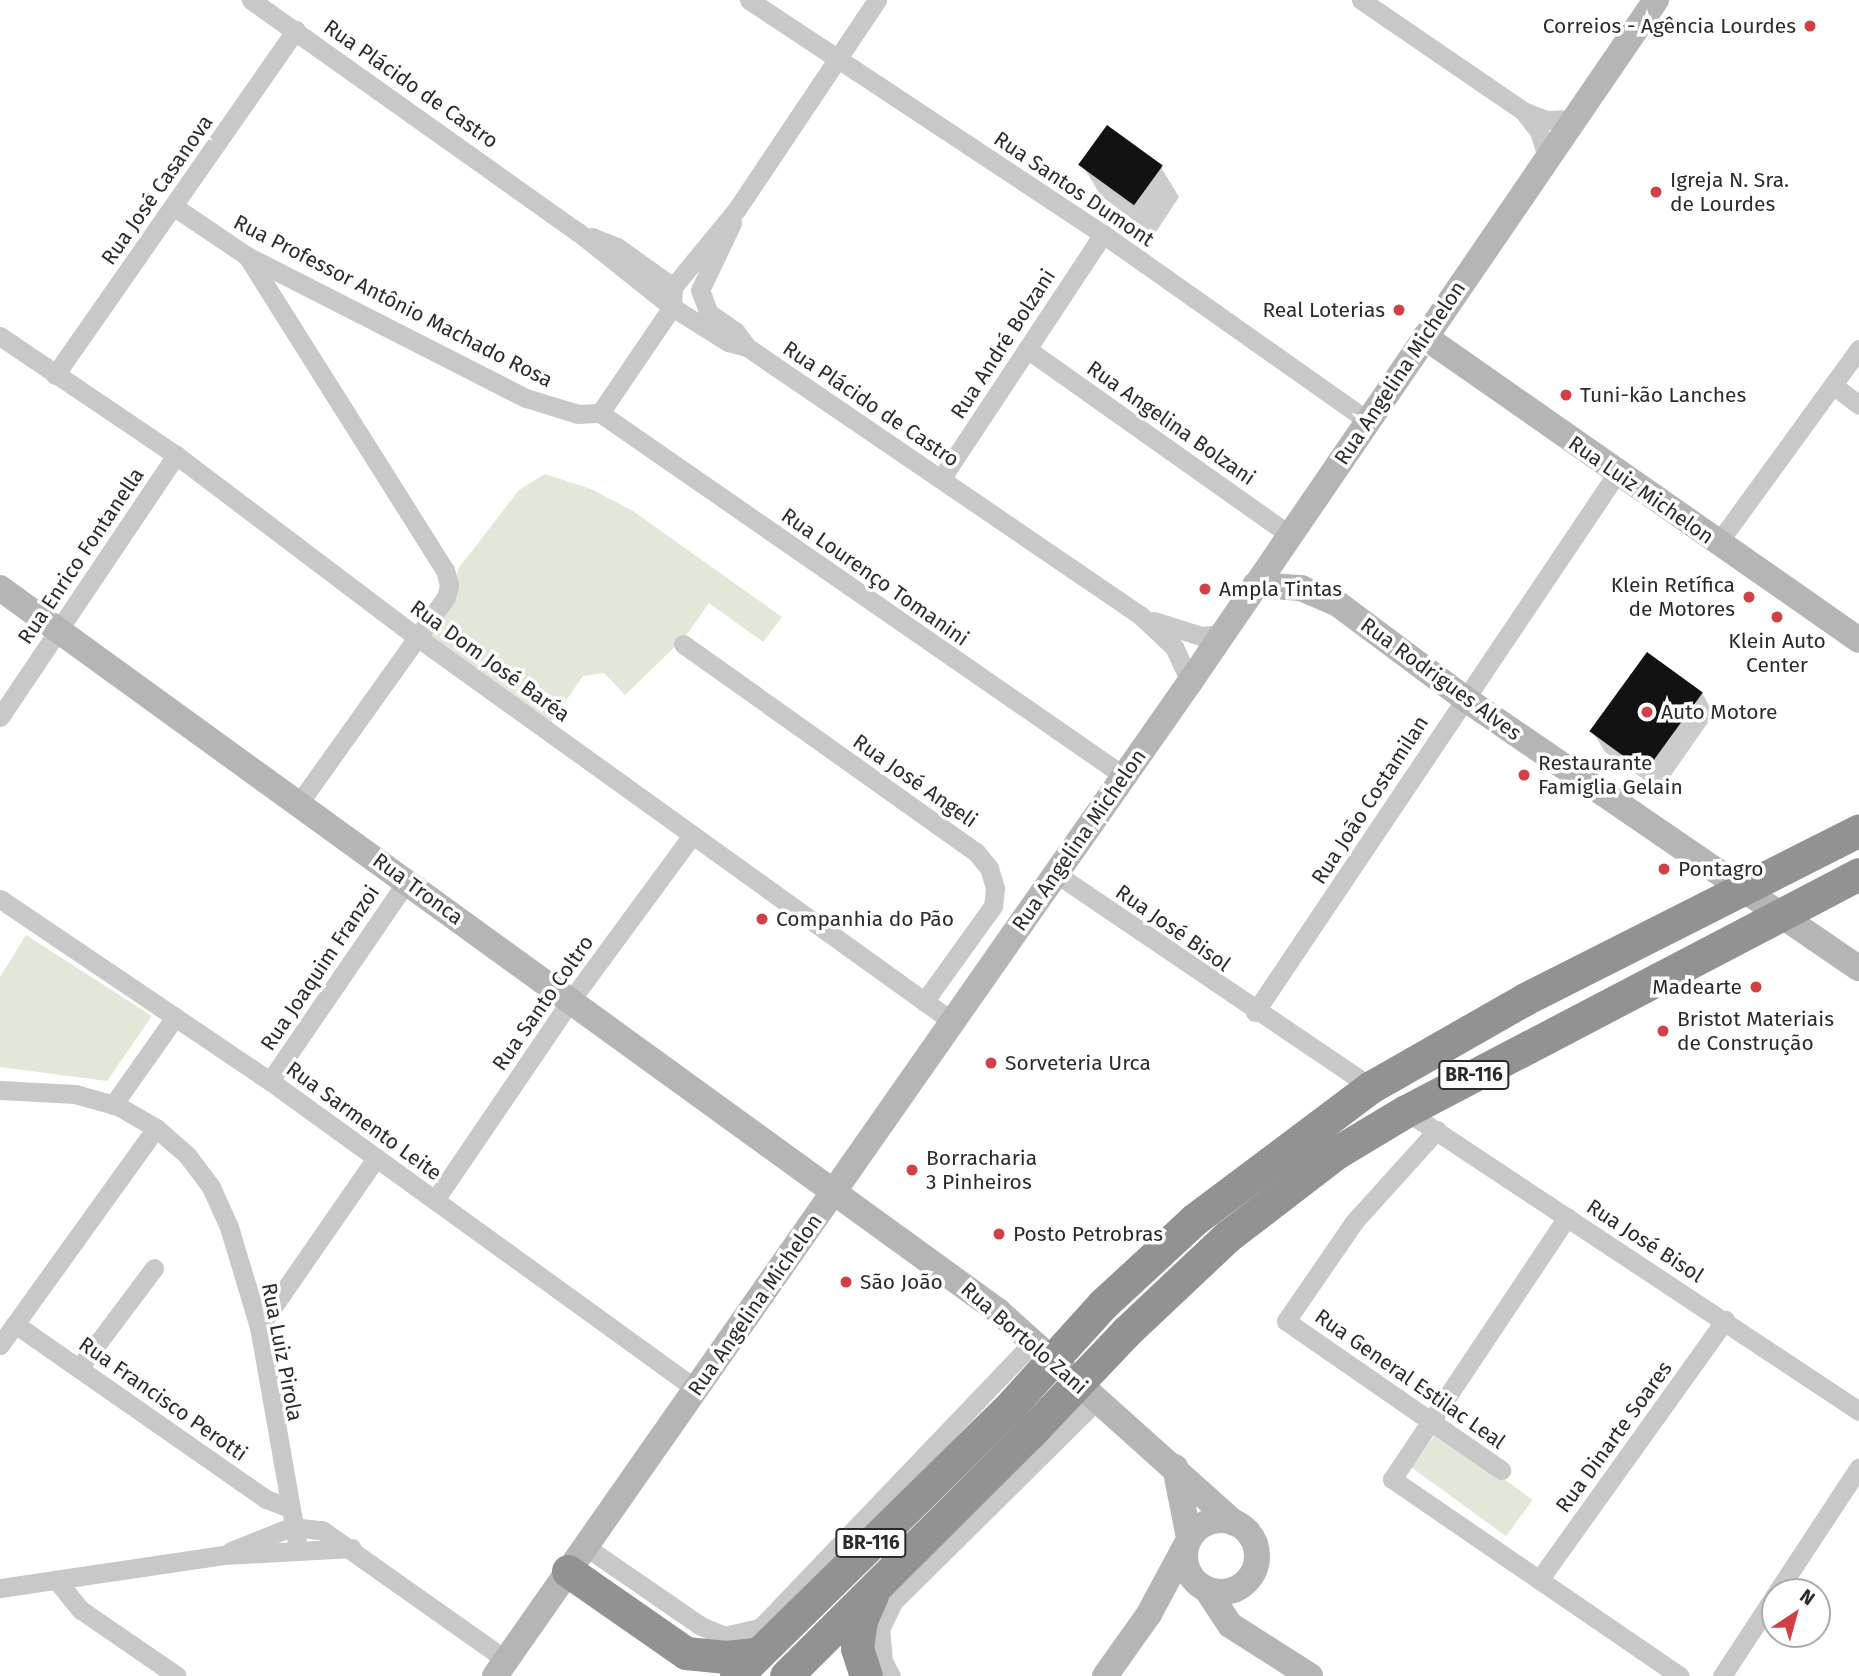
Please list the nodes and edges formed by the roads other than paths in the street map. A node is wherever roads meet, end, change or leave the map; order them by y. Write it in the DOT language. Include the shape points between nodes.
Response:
graph roads {
  1 [pos="251,0"];
  2 [pos="749,0"];
  3 [pos="877,0"];
  4 [pos="1361,0"];
  5 [pos="1656,0"];
  6 [pos="296,30"];
  7 [pos="837,61"];
  8 [pos="1523,111"];
  9 [pos="1573,119"];
  10 [pos="1547,156"];
  11 [pos="173,206"];
  12 [pos="737,209"];
  13 [pos="1103,234"];
  14 [pos="247,256"];
  15 [pos="672,297"];
  16 [pos="0,336"];
  17 [pos="1425,337"];
  18 [pos="747,347"];
  19 [pos="1027,349"];
  20 [pos="1859,349"];
  21 [pos="55,375"];
  22 [pos="1834,386"];
  23 [pos="1859,405"];
  24 [pos="600,413"];
  25 [pos="1370,422"];
  26 [pos="176,455"];
  27 [pos="1617,473"];
  28 [pos="941,480"];
  29 [pos="1288,534"];
  30 [pos="1718,543"];
  31 [pos="1255,585"];
  32 [pos="0,588"];
  33 [pos="1140,615"];
  34 [pos="59,629"];
  35 [pos="1221,634"];
  36 [pos="417,637"];
  37 [pos="1859,640"];
  38 [pos="683,644"];
  39 [pos="1190,682"];
  40 [pos="1464,698"];
  41 [pos="0,717"];
  42 [pos="1124,776"];
  43 [pos="299,803"];
  44 [pos="1859,830"];
  45 [pos="692,835"];
  46 [pos="1055,873"];
  47 [pos="1859,874"];
  48 [pos="407,881"];
  49 [pos="1743,889"];
  50 [pos="0,899"];
  51 [pos="1780,914"];
  52 [pos="1859,968"];
  53 [pos="571,1000"];
  54 [pos="924,1002"];
  55 [pos="1255,1012"];
  56 [pos="174,1017"];
  57 [pos="953,1022"];
  58 [pos="270,1081"];
  59 [pos="1371,1087"];
  60 [pos="0,1090"];
  61 [pos="113,1105"];
  62 [pos="1406,1111"];
  63 [pos="156,1128"];
  64 [pos="1437,1130"];
  65 [pos="376,1158"];
  66 [pos="835,1191"];
  67 [pos="435,1200"];
  68 [pos="1567,1217"];
  69 [pos="154,1268"];
  70 [pos="1725,1320"];
  71 [pos="15,1324"];
  72 [pos="259,1327"];
  73 [pos="1033,1342"];
  74 [pos="0,1345"];
  75 [pos="79,1368"];
  76 [pos="696,1389"];
  77 [pos="1096,1401"];
  78 [pos="1859,1411"];
  79 [pos="1432,1420"];
  80 [pos="1018,1423"];
  81 [pos="1175,1467"];
  82 [pos="1859,1467"];
  83 [pos="1501,1470"];
  84 [pos="289,1517"];
  85 [pos="1234,1522"];
  86 [pos="1187,1543"];
  87 [pos="352,1548"];
  88 [pos="298,1549"];
  89 [pos="224,1555"];
  90 [pos="577,1559"];
  91 [pos="1786,1578"];
  92 [pos="1539,1580"];
  93 [pos="58,1581"];
  94 [pos="1246,1583"];
  95 [pos="876,1585"];
  96 [pos="1203,1587"];
  97 [pos="0,1588"];
  98 [pos="1149,1614"];
  99 [pos="1761,1616"];
  100 [pos="1252,1637"];
  101 [pos="687,1664"];
  102 [pos="746,1665"];
  103 [pos="500,1668"];
  104 [pos="177,1676"];
  105 [pos="786,1676"];
  106 [pos="866,1676"];
  107 [pos="891,1676"];
  108 [pos="1105,1676"];
  109 [pos="1310,1676"];
  110 [pos="1680,1676"];
  111 [pos="1722,1676"];
  1 -- 6 [label="street, Rua Plácido de Castro"];
  2 -- 7 [label="street, Rua Santos Dumont"];
  3 -- 7 [label="street"];
  4 -- 8 [label="street"];
  5 -- 9 [label="main road, Rua Angelina Michelon"];
  6 -- 11 [label="street, Rua José Casanova"];
  6 -- 15 [label="street, Rua Plácido de Castro"];
  7 -- 12 [label="street"];
  7 -- 13 [label="street, Rua Santos Dumont"];
  8 -- 9 [label="street" via="1547,120"];
  8 -- 10 [label="street" via="1539,131"];
  9 -- 10 [label="main road, Rua Angelina Michelon"];
  10 -- 17 [label="main road, Rua Angelina Michelon"];
  11 -- 14 [label="street, Rua Professor Antônio Machado Rosa"];
  11 -- 21 [label="street, Rua José Casanova"];
  12 -- 15 [label="street"];
  12 -- 18 [label="street" via="700,290 709,313 735,331"];
  13 -- 19 [label="street, Rua André Bolzani"];
  13 -- 25 [label="street, Rua Santos Dumont"];
  14 -- 24 [label="street, Rua Professor Antônio Machado Rosa" via="527,398 578,414"];
  14 -- 36 [label="street" via="445,570 446,597"];
  15 -- 18 [label="street, Rua Plácido de Castro" via="728,342"];
  15 -- 24 [label="street"];
  16 -- 21 [label="street, Rua Dom José Baréa"];
  17 -- 25 [label="main road, Rua Angelina Michelon"];
  17 -- 27 [label="main road, Rua Luiz Michelon"];
  18 -- 28 [label="street, Rua Plácido de Castro"];
  19 -- 28 [label="street, Rua André Bolzani"];
  19 -- 29 [label="street, Rua Angelina Bolzani"];
  20 -- 22 [label="street"];
  21 -- 26 [label="street, Rua Dom José Baréa"];
  22 -- 23 [label="street"];
  22 -- 30 [label="street"];
  24 -- 42 [label="street, Rua Lourenço Tomanini"];
  25 -- 29 [label="main road, Rua Angelina Michelon"];
  26 -- 34 [label="street, Rua Enrico Fontanella"];
  26 -- 36 [label="street, Rua Dom José Baréa"];
  27 -- 30 [label="main road, Rua Luiz Michelon"];
  27 -- 40 [label="street, Rua João Costamilan"];
  28 -- 33 [label="street, Rua Plácido de Castro"];
  29 -- 31 [label="main road, Rua Angelina Michelon"];
  30 -- 37 [label="main road, Rua Luiz Michelon"];
  31 -- 35 [label="main road, Rua Angelina Michelon"];
  31 -- 40 [label="main road, Rua Rodrigues Alves" via="1301,588 1338,604"];
  32 -- 34 [label="main road, Rua Tronca"];
  33 -- 35 [label="street, Rua Plácido de Castro" via="1179,632"];
  33 -- 39 [label="street, Rua Plácido de Castro" via="1174,647"];
  34 -- 41 [label="street, Rua Enrico Fontanella"];
  34 -- 43 [label="main road, Rua Tronca"];
  35 -- 39 [label="main road, Rua Angelina Michelon"];
  36 -- 43 [label="street"];
  36 -- 45 [label="street, Rua Dom José Baréa"];
  38 -- 54 [label="street, Rua José Angeli" via="976,852 989,869 995,888 993,906"];
  39 -- 42 [label="main road, Rua Angelina Michelon"];
  40 -- 49 [label="main road, Rua Rodrigues Alves"];
  40 -- 55 [label="street, Rua João Costamilan"];
  42 -- 46 [label="main road, Rua Angelina Michelon"];
  43 -- 48 [label="main road, Rua Tronca"];
  44 -- 49 [label="highway, BR-116"];
  45 -- 53 [label="street, Rua Santo Coltro"];
  45 -- 54 [label="street, Rua Dom José Baréa"];
  46 -- 55 [label="street, Rua José Bisol"];
  46 -- 57 [label="main road, Rua Angelina Michelon"];
  47 -- 51 [label="highway, BR-116"];
  48 -- 53 [label="main road, Rua Tronca"];
  48 -- 58 [label="street, Rua Joaquim Franzoi"];
  49 -- 51 [label="main road, Rua Rodrigues Alves"];
  49 -- 59 [label="highway, BR-116" via="1525,999"];
  50 -- 56 [label="street, Rua Sarmento Leite"];
  51 -- 52 [label="main road, Rua Rodrigues Alves"];
  51 -- 62 [label="highway, BR-116"];
  53 -- 66 [label="main road, Rua Tronca"];
  53 -- 67 [label="street, Rua Santo Coltro"];
  54 -- 57 [label="street, Rua Dom José Baréa"];
  55 -- 59 [label="street, Rua José Bisol"];
  56 -- 58 [label="street, Rua Sarmento Leite"];
  56 -- 61 [label="street"];
  57 -- 66 [label="main road, Rua Angelina Michelon"];
  58 -- 65 [label="street, Rua Sarmento Leite"];
  59 -- 80 [label="highway, BR-116, bridge" via="1195,1219 1103,1304"];
  60 -- 61 [label="street, Rua Luiz Pirola" via="75,1094"];
  61 -- 63 [label="street, Rua Luiz Pirola"];
  62 -- 64 [label="street, Rua José Bisol"];
  62 -- 80 [label="highway, BR-116, bridge" via="1287,1188"];
  63 -- 71 [label="street"];
  63 -- 72 [label="street, Rua Luiz Pirola" via="187,1155 211,1187 229,1227"];
  64 -- 68 [label="street, Rua José Bisol"];
  64 -- 79 [label="street, Rua General Estilac Leal" via="1354,1222 1286,1321"];
  65 -- 67 [label="street, Rua Sarmento Leite"];
  65 -- 72 [label="street"];
  66 -- 73 [label="main road, Rua Bortolo Zani"];
  66 -- 76 [label="main road, Rua Angelina Michelon"];
  67 -- 76 [label="street, Rua Sarmento Leite"];
  68 -- 70 [label="street, Rua José Bisol"];
  68 -- 79 [label="street"];
  69 -- 75 [label="street"];
  70 -- 78 [label="street, Rua José Bisol"];
  70 -- 92 [label="street, Rua Dinarte Soares"];
  71 -- 74 [label="street"];
  71 -- 75 [label="street, Rua Francisco Perotti"];
  72 -- 84 [label="street, Rua Luiz Pirola"];
  73 -- 77 [label="main road, Rua Bortolo Zani"];
  73 -- 90 [label="street" via="752,1631 724,1636"];
  75 -- 84 [label="street, Rua Francisco Perotti"];
  76 -- 90 [label="main road, Rua Angelina Michelon"];
  77 -- 81 [label="main road, Rua Bortolo Zani"];
  77 -- 107 [label="street" via="893,1602 880,1629 883,1661"];
  79 -- 83 [label="street, Rua General Estilac Leal"];
  79 -- 92 [label="street" via="1392,1479"];
  80 -- 95 [label="highway, BR-116"];
  80 -- 102 [label="highway, BR-116"];
  81 -- 85 [label="main road, Rua Bortolo Zani"];
  81 -- 86 [label="main road"];
  82 -- 91 [label="street"];
  84 -- 87 [label="street, Rua Francisco Perotti"];
  84 -- 88 [label="street"];
  84 -- 89 [label="street"];
  85 -- 86 [label="main road" via="1204,1524"];
  85 -- 94 [label="main road" via="1255,1545 1256,1565"];
  86 -- 96 [label="main road" via="1186,1568"];
  86 -- 98 [label="main road"];
  87 -- 88 [label="street"];
  87 -- 103 [label="street, Rua Francisco Perotti"];
  88 -- 89 [label="street"];
  89 -- 93 [label="street"];
  90 -- 101 [label="highway"];
  90 -- 103 [label="main road, Rua Angelina Michelon"];
  92 -- 110 [label="street"];
  93 -- 97 [label="street"];
  93 -- 104 [label="street" via="81,1610"];
  94 -- 96 [label="main road" via="1228,1592"];
  94 -- 100 [label="main road" via="1244,1607"];
  95 -- 105 [label="highway, BR-116"];
  95 -- 106 [label="highway" via="861,1620 857,1648"];
  96 -- 98 [label="main road"];
  96 -- 100 [label="main road" via="1230,1625"];
  98 -- 108 [label="main road"];
  99 -- 111 [label="street"];
  100 -- 109 [label="main road"];
  101 -- 102 [label="highway" via="726,1657"];
}
